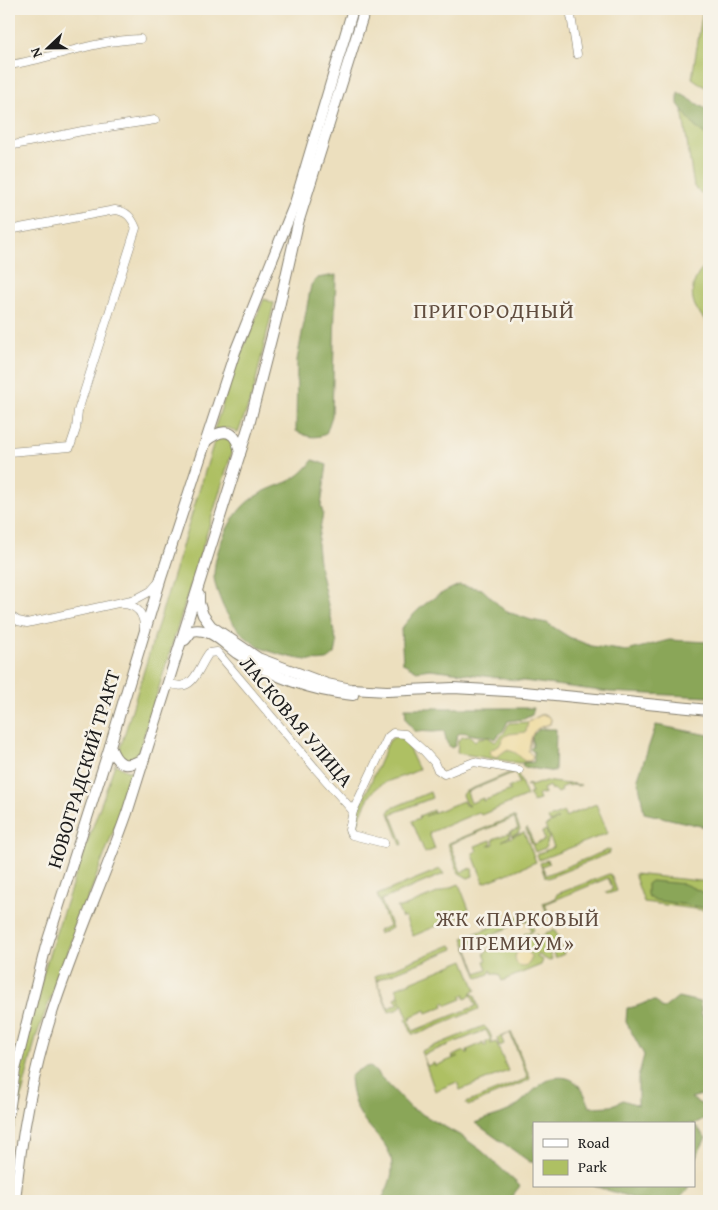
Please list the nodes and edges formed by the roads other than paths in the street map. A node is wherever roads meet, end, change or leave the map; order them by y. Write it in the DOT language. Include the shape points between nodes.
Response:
graph roads {
  1 [pos="353,9"];
  2 [pos="365,9"];
  3 [pos="570,9"];
  4 [pos="140,39"];
  5 [pos="577,54"];
  6 [pos="9,65"];
  7 [pos="155,120"];
  8 [pos="9,146"];
  9 [pos="9,230"];
  10 [pos="206,441"];
  11 [pos="9,452"];
  12 [pos="240,456"];
  13 [pos="161,578"];
  14 [pos="199,586"];
  15 [pos="119,604"];
  16 [pos="9,617"];
  17 [pos="144,631"];
  18 [pos="181,644"];
  19 [pos="168,683"];
  20 [pos="709,710"];
  21 [pos="709,716"];
  22 [pos="110,746"];
  23 [pos="144,758"];
  24 [pos="518,770"];
  25 [pos="353,811"];
  26 [pos="384,843"];
  27 [pos="9,1112"];
  28 [pos="15,1201"];
  1 -- 10 [label="main road, НОВОГРАДСКИЙ ТРАКТ" via="295,203 234,352"];
  2 -- 12 [label="main road" via="298,223"];
  3 -- 5 [label="street"];
  4 -- 6 [label="street" via="119,40"];
  7 -- 8 [label="street"];
  9 -- 11 [label="street" via="115,210 123,211 132,218 136,228 78,411 70,447"];
  10 -- 12 [label="main road" via="214,434 229,432 235,437"];
  10 -- 13 [label="main road, НОВОГРАДСКИЙ ТРАКТ"];
  12 -- 14 [label="main road"];
  13 -- 15 [label="street" via="157,586 144,596"];
  13 -- 17 [label="main road, НОВОГРАДСКИЙ ТРАКТ"];
  14 -- 18 [label="main road"];
  14 -- 20 [label="main road" via="200,608 211,626 258,658 327,684 387,691 453,688 515,692"];
  15 -- 16 [label="street" via="27,623"];
  15 -- 17 [label="street" via="136,607 144,621"];
  17 -- 22 [label="main road, НОВОГРАДСКИЙ ТРАКТ"];
  18 -- 19 [label="main road"];
  18 -- 21 [label="main road" via="192,631 204,630 263,668 295,682 346,695 491,697"];
  19 -- 23 [label="main road"];
  19 -- 25 [label="street, ЛАСКОВАЯ УЛИЦА" via="179,686 195,679 209,653 218,652"];
  22 -- 23 [label="main road" via="120,763 128,765"];
  22 -- 27 [label="main road, НОВОГРАДСКИЙ ТРАКТ" via="46,946 15,1070"];
  23 -- 28 [label="main road" via="110,863 69,963 39,1056 24,1129"];
  24 -- 25 [label="street, ЛАСКОВАЯ УЛИЦА" via="474,762 444,774 405,734 393,733"];
  25 -- 26 [label="street, ЛАСКОВАЯ УЛИЦА" via="349,830 352,835"];
}
